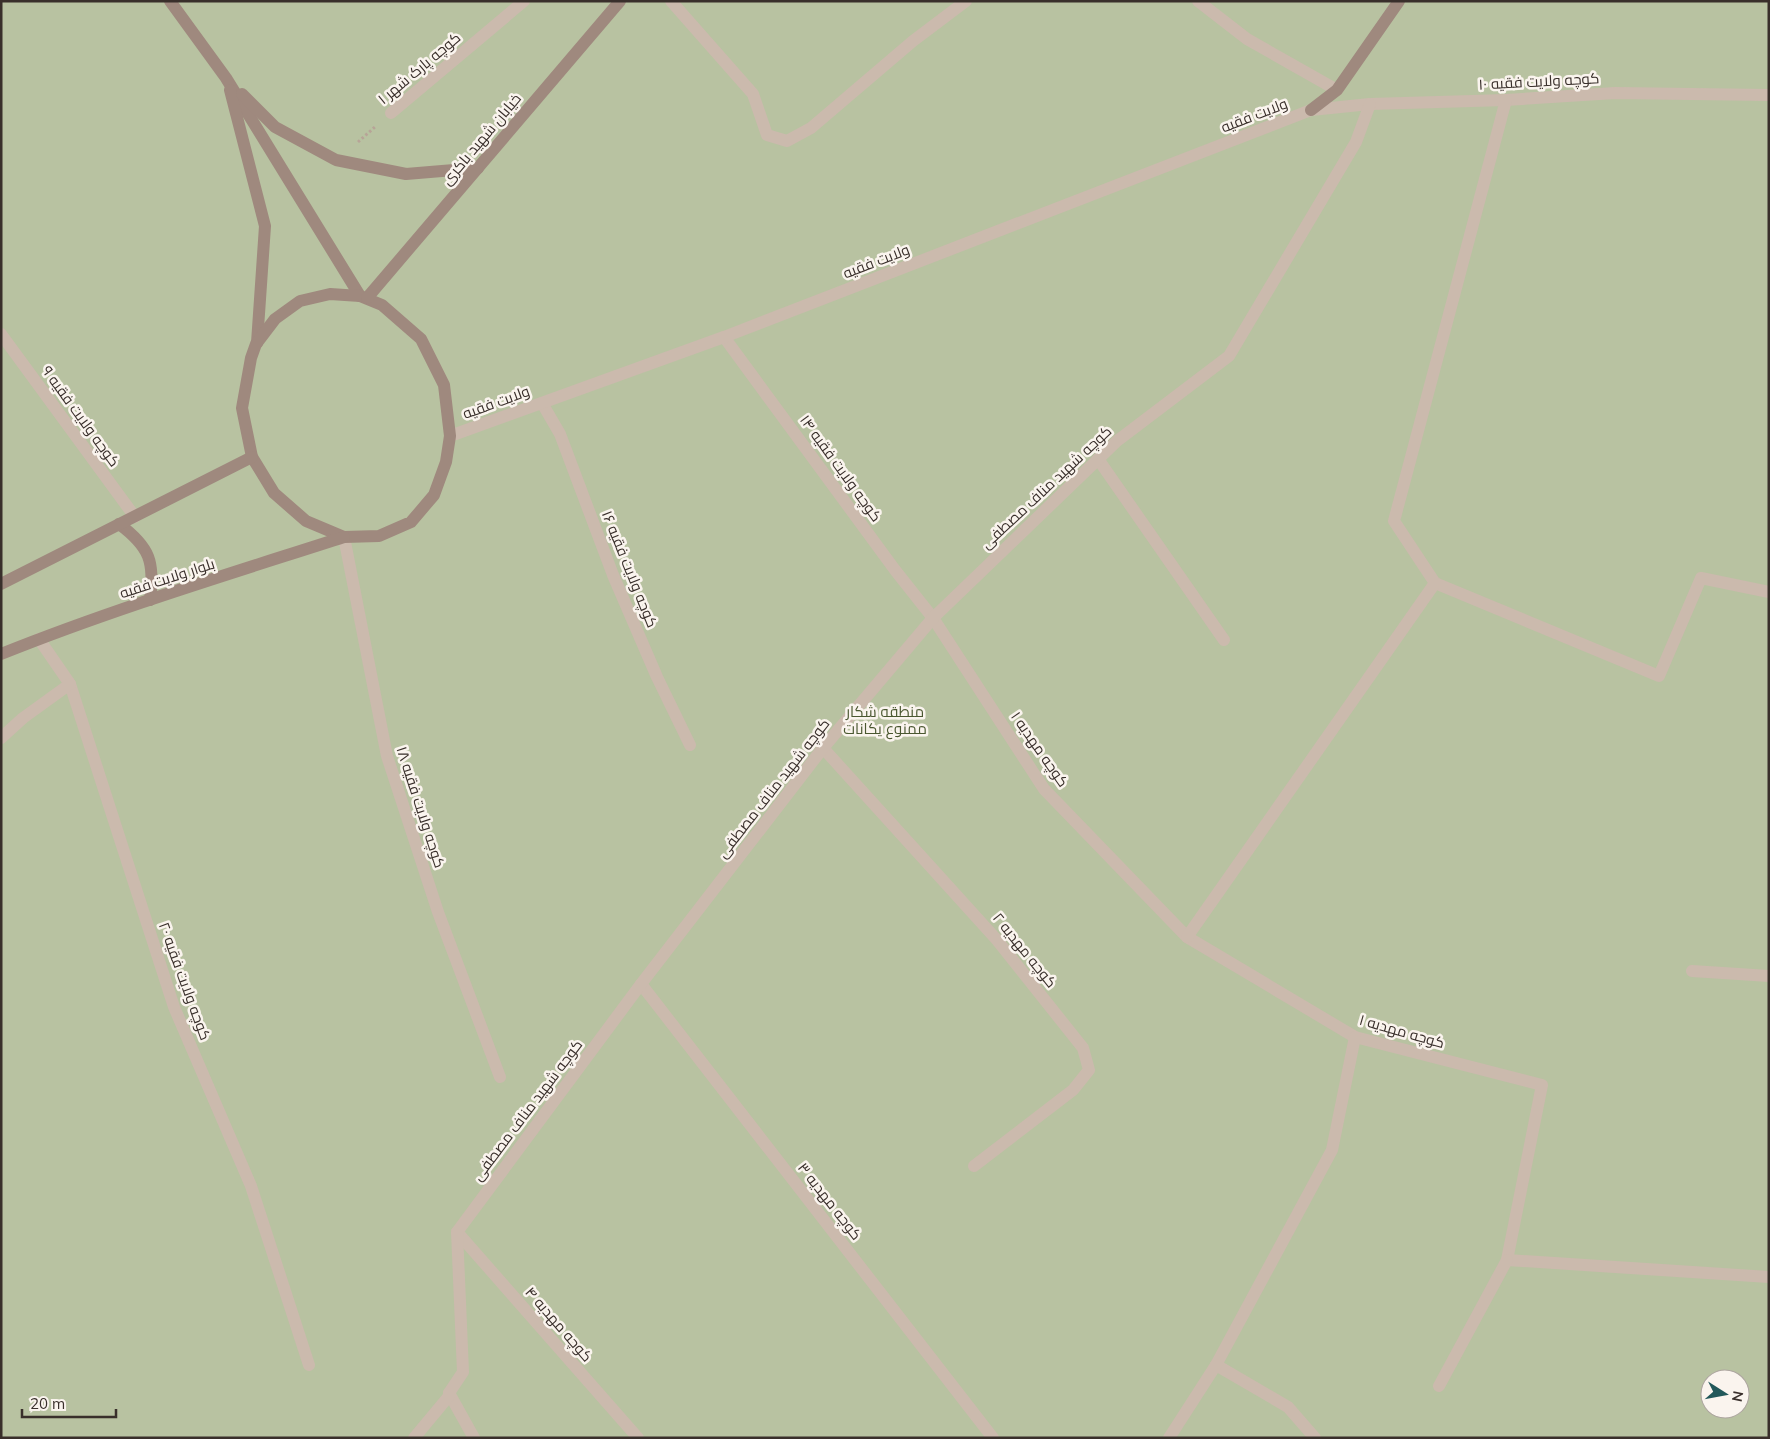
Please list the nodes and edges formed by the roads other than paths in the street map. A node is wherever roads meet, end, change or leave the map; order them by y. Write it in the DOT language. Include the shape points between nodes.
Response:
graph roads {
  1 [pos="170,1"];
  2 [pos="524,1"];
  3 [pos="620,1"];
  4 [pos="671,1"];
  5 [pos="966,1"];
  6 [pos="1198,1"];
  7 [pos="1398,1"];
  8 [pos="226,78"];
  9 [pos="1337,90"];
  10 [pos="1769,95"];
  11 [pos="1506,100"];
  12 [pos="1370,104"];
  13 [pos="1311,110"];
  14 [pos="391,113"];
  15 [pos="478,168"];
  16 [pos="364,297"];
  17 [pos="1,334"];
  18 [pos="724,337"];
  19 [pos="256,344"];
  20 [pos="542,403"];
  21 [pos="450,436"];
  22 [pos="252,457"];
  23 [pos="1098,459"];
  24 [pos="135,517"];
  25 [pos="119,524"];
  26 [pos="344,537"];
  27 [pos="1435,583"];
  28 [pos="1,584"];
  29 [pos="1769,592"];
  30 [pos="150,600"];
  31 [pos="933,618"];
  32 [pos="39,639"];
  33 [pos="1224,640"];
  34 [pos="1,654"];
  35 [pos="70,684"];
  36 [pos="1,738"];
  37 [pos="690,745"];
  38 [pos="823,748"];
  39 [pos="1187,937"];
  40 [pos="1692,971"];
  41 [pos="1769,976"];
  42 [pos="641,984"];
  43 [pos="1355,1037"];
  44 [pos="500,1077"];
  45 [pos="974,1166"];
  46 [pos="457,1232"];
  47 [pos="1507,1260"];
  48 [pos="1769,1277"];
  49 [pos="309,1365"];
  50 [pos="1216,1365"];
  51 [pos="1440,1386"];
  52 [pos="450,1393"];
  53 [pos="414,1438"];
  54 [pos="474,1438"];
  55 [pos="638,1438"];
  56 [pos="993,1438"];
  57 [pos="1169,1438"];
  58 [pos="1315,1438"];
  1 -- 8 [label="main road"];
  2 -- 14 [label="street, کوچه پارک شهر ۱"];
  3 -- 15 [label="main road, خیابان شهید باکری"];
  4 -- 5 [label="street" via="753,94 767,134 786,141 811,128"];
  6 -- 9 [label="street" via="1246,39"];
  7 -- 9 [label="main road"];
  8 -- 15 [label="main road" via="275,127 336,160 406,174"];
  8 -- 16 [label="main road"];
  8 -- 19 [label="main road" via="265,226"];
  9 -- 13 [label="main road"];
  10 -- 11 [label="street, کوچه ولایت فقیه ۱۰" via="1615,93"];
  11 -- 12 [label="street, کوچه ولایت فقیه ۱۰"];
  11 -- 27 [label="street" via="1394,521"];
  12 -- 13 [label="street, کوچه ولایت فقیه ۱۰"];
  12 -- 23 [label="street, کوچه شهید مناف مصطفی" via="1356,142 1229,356"];
  13 -- 18 [label="street, ولایت فقیه"];
  15 -- 16 [label="main road, خیابان شهید باکری"];
  16 -- 19 [label="main road" via="330,294 300,301 274,319"];
  16 -- 21 [label="main road" via="382,305 421,339 444,385"];
  17 -- 24 [label="street, کوچه ولایت فقیه ۹"];
  18 -- 20 [label="street, ولایت فقیه"];
  18 -- 31 [label="street, کوچه ولایت فقیه ۱۴" via="894,570"];
  19 -- 22 [label="main road" via="242,408"];
  20 -- 21 [label="street, ولایت فقیه"];
  20 -- 37 [label="street, کوچه ولایت فقیه ۱۶" via="560,434 613,575"];
  21 -- 26 [label="main road" via="446,462 434,495 411,522 379,536"];
  22 -- 24 [label="main road"];
  22 -- 26 [label="main road" via="274,493 306,521"];
  23 -- 31 [label="street, کوچه شهید مناف مصطفی"];
  23 -- 33 [label="street"];
  24 -- 25 [label="main road"];
  25 -- 28 [label="main road"];
  25 -- 30 [label="main road" via="137,537 148,556 153,578"];
  26 -- 30 [label="main road, بلوار ولایت فقیه"];
  26 -- 44 [label="street, کوچه ولایت فقیه ۱۸" via="387,756 438,912"];
  27 -- 29 [label="street" via="1659,676 1701,578"];
  27 -- 39 [label="street"];
  30 -- 32 [label="main road, بلوار ولایت فقیه"];
  31 -- 38 [label="street, کوچه شهید مناف مصطفی"];
  31 -- 39 [label="street, کوچه مهدیه ۱" via="1044,789"];
  32 -- 34 [label="main road, بلوار ولایت فقیه"];
  32 -- 35 [label="street, کوچه ولایت فقیه ۲۰"];
  35 -- 36 [label="street"];
  35 -- 49 [label="street, کوچه ولایت فقیه ۲۰" via="174,1007 251,1186"];
  38 -- 42 [label="street, کوچه شهید مناف مصطفی"];
  38 -- 45 [label="street, کوچه مهدیه ۲" via="997,940 1082,1048 1089,1070 1073,1090"];
  39 -- 43 [label="street, کوچه مهدیه ۱"];
  40 -- 41 [label="street"];
  42 -- 46 [label="street, کوچه شهید مناف مصطفی"];
  42 -- 56 [label="street, کوچه مهدیه ۳"];
  43 -- 47 [label="street, کوچه مهدیه ۱" via="1542,1085"];
  43 -- 50 [label="street" via="1332,1150"];
  46 -- 52 [label="street" via="463,1372"];
  46 -- 55 [label="street, کوچه مهدیه ۴"];
  47 -- 48 [label="street"];
  47 -- 51 [label="street"];
  50 -- 57 [label="street"];
  50 -- 58 [label="street" via="1288,1407"];
  52 -- 53 [label="street"];
  52 -- 54 [label="street"];
}
